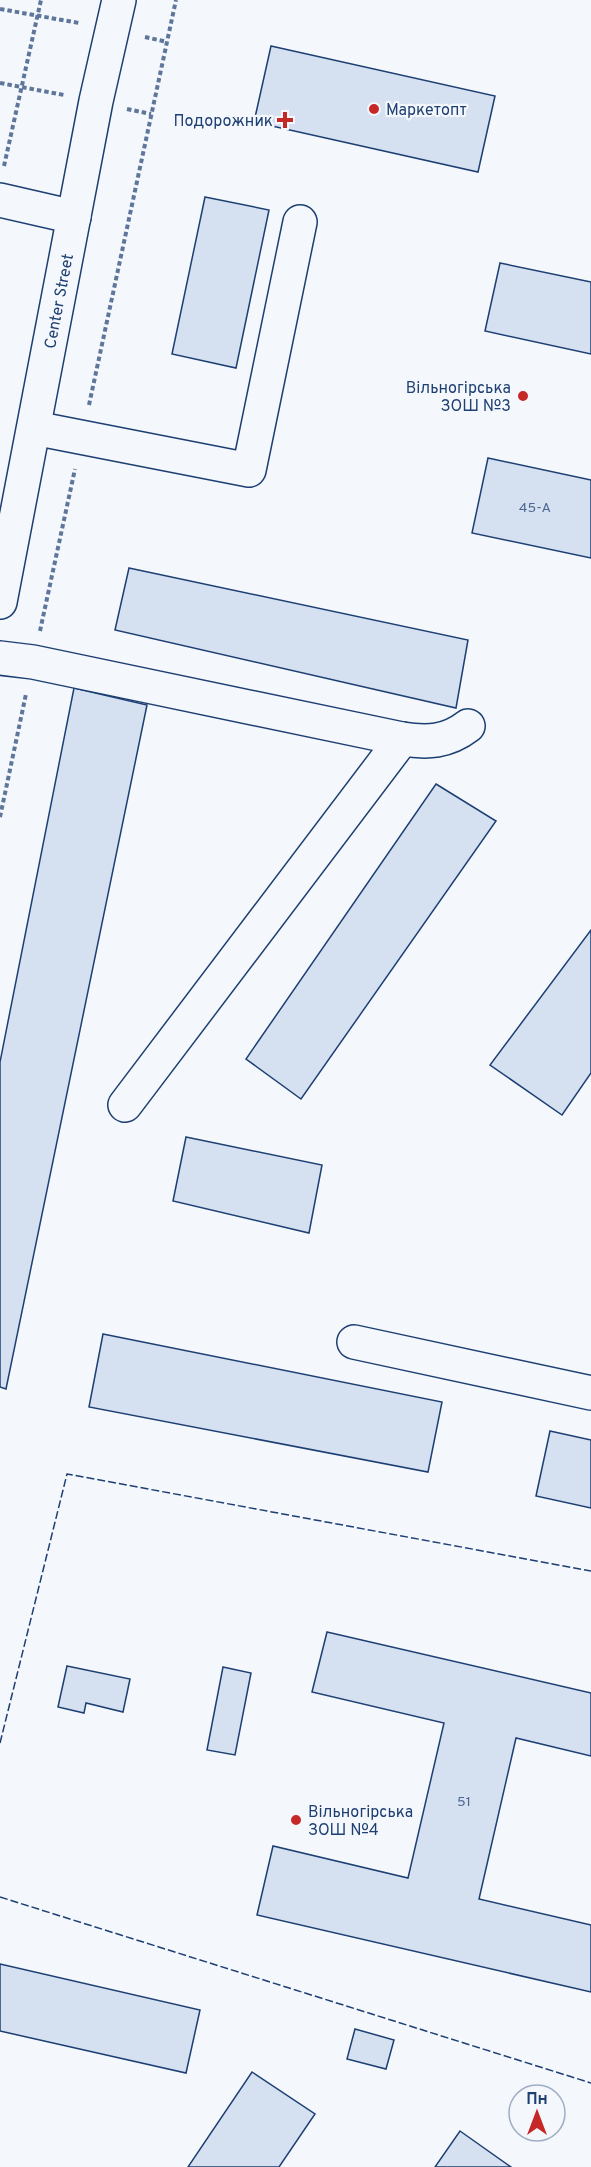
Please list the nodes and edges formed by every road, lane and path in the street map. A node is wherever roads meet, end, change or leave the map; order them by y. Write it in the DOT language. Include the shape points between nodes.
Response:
graph roads {
  1 [pos="41,0"];
  2 [pos="119,0"];
  3 [pos="1,187"];
  4 [pos="74,217"];
  5 [pos="300,222"];
  6 [pos="34,428"];
  7 [pos="0,602"];
  8 [pos="0,658"];
  9 [pos="468,726"];
  10 [pos="402,739"];
  11 [pos="125,1105"];
  12 [pos="354,1342"];
  13 [pos="591,1393"];
  1 -- 3 [label="path"];
  2 -- 4 [label="main road, Center Street"];
  3 -- 4 [label="main road"];
  4 -- 6 [label="main road, Center Street"];
  5 -- 6 [label="main road" via="249,470"];
  6 -- 7 [label="main road, Center Street"];
  8 -- 10 [label="main road"];
  9 -- 10 [label="main road" via="437,741"];
  10 -- 11 [label="main road"];
  12 -- 13 [label="main road"];
}
